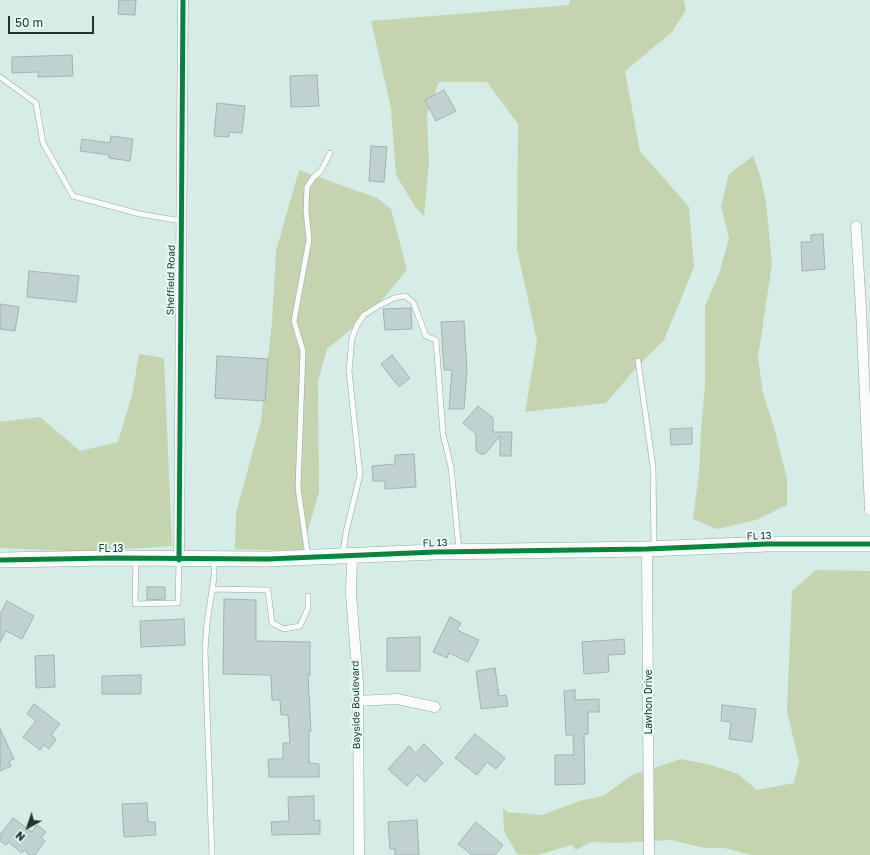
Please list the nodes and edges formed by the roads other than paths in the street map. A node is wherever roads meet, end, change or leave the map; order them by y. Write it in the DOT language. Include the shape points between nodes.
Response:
graph roads {
  1 [pos="183,0"];
  2 [pos="0,77"];
  3 [pos="330,153"];
  4 [pos="181,221"];
  5 [pos="856,226"];
  6 [pos="638,361"];
  7 [pos="870,510"];
  8 [pos="870,544"];
  9 [pos="651,549"];
  10 [pos="459,552"];
  11 [pos="348,556"];
  12 [pos="136,558"];
  13 [pos="308,558"];
  14 [pos="0,560"];
  15 [pos="179,560"];
  16 [pos="214,560"];
  17 [pos="212,589"];
  18 [pos="308,596"];
  19 [pos="358,701"];
  20 [pos="435,707"];
  21 [pos="212,855"];
  22 [pos="359,855"];
  23 [pos="649,855"];
  1 -- 4 [label="street, Sheffield Road"];
  2 -- 4 [label="lane" via="36,102 44,143 73,196 140,214"];
  3 -- 13 [label="lane" via="321,171 307,187 309,240 294,321 303,351 298,488"];
  4 -- 15 [label="street, Sheffield Road"];
  5 -- 7 [label="street"];
  6 -- 9 [label="lane" via="653,467"];
  8 -- 9 [label="main road, FL 13" via="766,544"];
  9 -- 10 [label="main road, FL 13"];
  9 -- 23 [label="street, Lawhon Drive"];
  10 -- 11 [label="main road, FL 13"];
  10 -- 11 [label="lane" via="452,467 443,434 436,340 426,336 413,302 405,296 394,298 364,315 352,338 349,371 360,475 346,532"];
  11 -- 13 [label="main road, FL 13"];
  11 -- 19 [label="street, Bayside Boulevard"];
  12 -- 14 [label="main road, FL 13"];
  12 -- 15 [label="main road, FL 13"];
  12 -- 15 [label="lane" via="135,604 178,603"];
  13 -- 16 [label="main road, FL 13"];
  15 -- 16 [label="main road, FL 13"];
  16 -- 17 [label="lane"];
  17 -- 18 [label="lane" via="268,590 272,623 284,629 300,626 308,608"];
  17 -- 21 [label="lane" via="206,623 205,650"];
  19 -- 20 [label="street" via="397,699"];
  19 -- 22 [label="street, Bayside Boulevard"];
}
